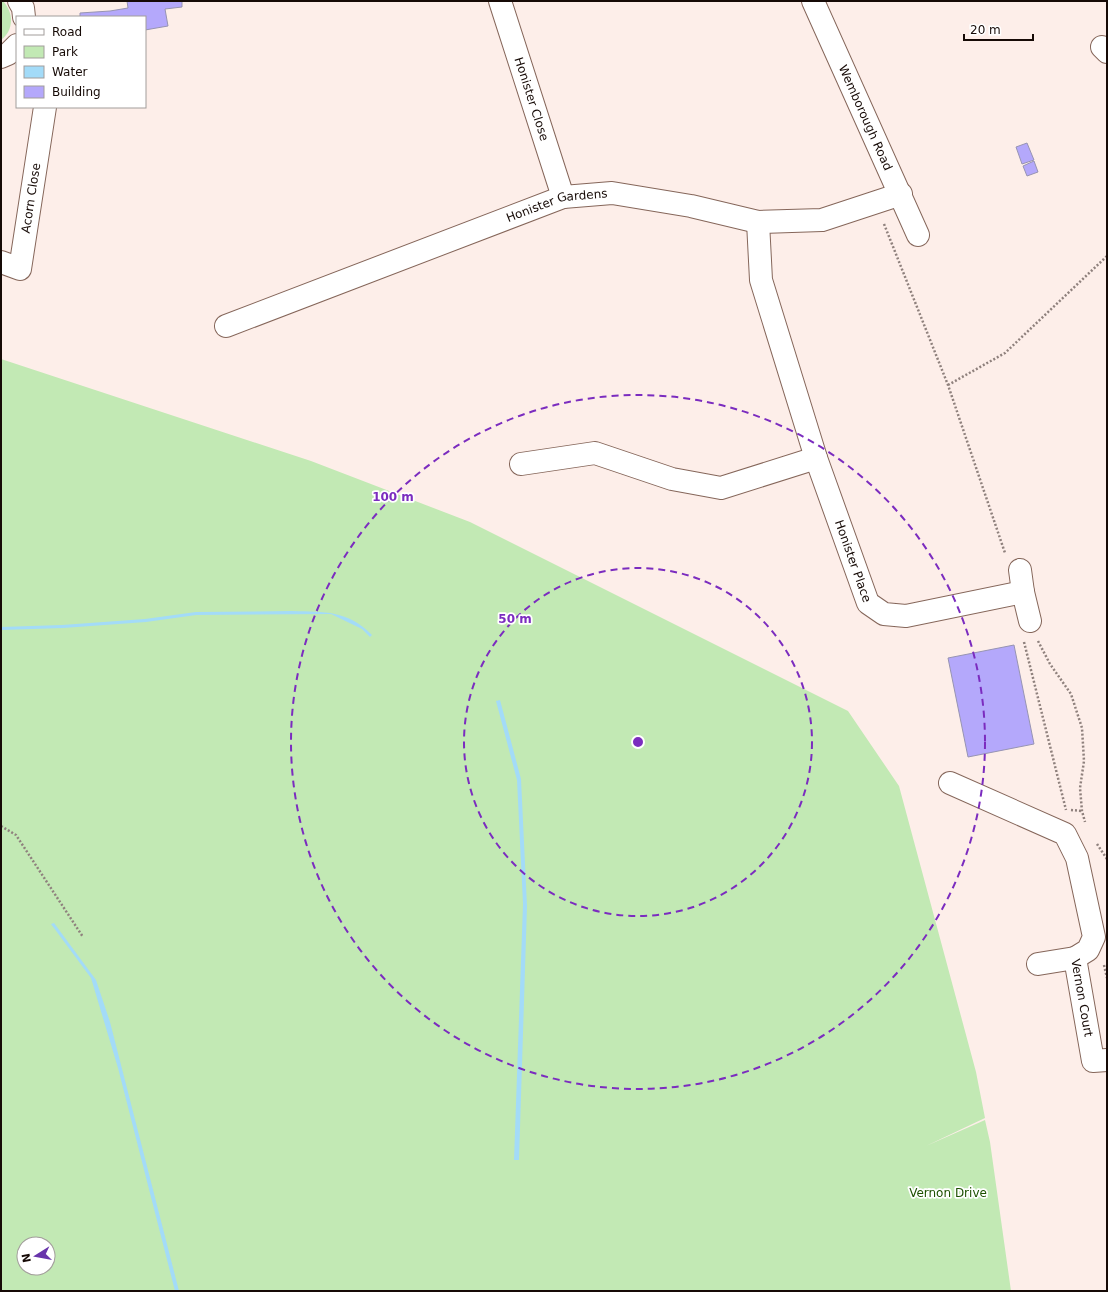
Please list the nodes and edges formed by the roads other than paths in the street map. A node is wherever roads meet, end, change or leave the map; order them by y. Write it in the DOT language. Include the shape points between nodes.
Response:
graph roads {
  1 [pos="19,1"];
  2 [pos="500,1"];
  3 [pos="813,1"];
  4 [pos="24,16"];
  5 [pos="45,108"];
  6 [pos="901,194"];
  7 [pos="563,197"];
  8 [pos="758,222"];
  9 [pos="918,235"];
  10 [pos="1,262"];
  11 [pos="226,326"];
  12 [pos="816,458"];
  13 [pos="521,464"];
  14 [pos="1013,563"];
  15 [pos="1023,592"];
  16 [pos="1027,630"];
  17 [pos="950,783"];
  18 [pos="1075,958"];
  19 [pos="1038,964"];
  20 [pos="1107,1060"];
  1 -- 4 [label="street"];
  2 -- 7 [label="street, Honister Close"];
  3 -- 6 [label="street, Wemborough Road"];
  5 -- 10 [label="street, Acorn Close" via="20,269"];
  6 -- 8 [label="street, Honister Gardens" via="822,220"];
  6 -- 9 [label="street, Wemborough Road"];
  7 -- 8 [label="street, Honister Gardens" via="612,193 691,206"];
  7 -- 11 [label="street, Honister Gardens"];
  8 -- 12 [label="street, Honister Place" via="760,280"];
  12 -- 13 [label="street" via="721,488 672,479 594,453"];
  12 -- 15 [label="street, Honister Place" via="868,603 884,614 906,616"];
  14 -- 15 [label="street"];
  15 -- 16 [label="street"];
  17 -- 18 [label="street" via="1065,834 1077,858 1094,937 1088,950"];
  18 -- 19 [label="street, Vernon Court"];
  18 -- 20 [label="street, Vernon Court" via="1093,1061"];
}
